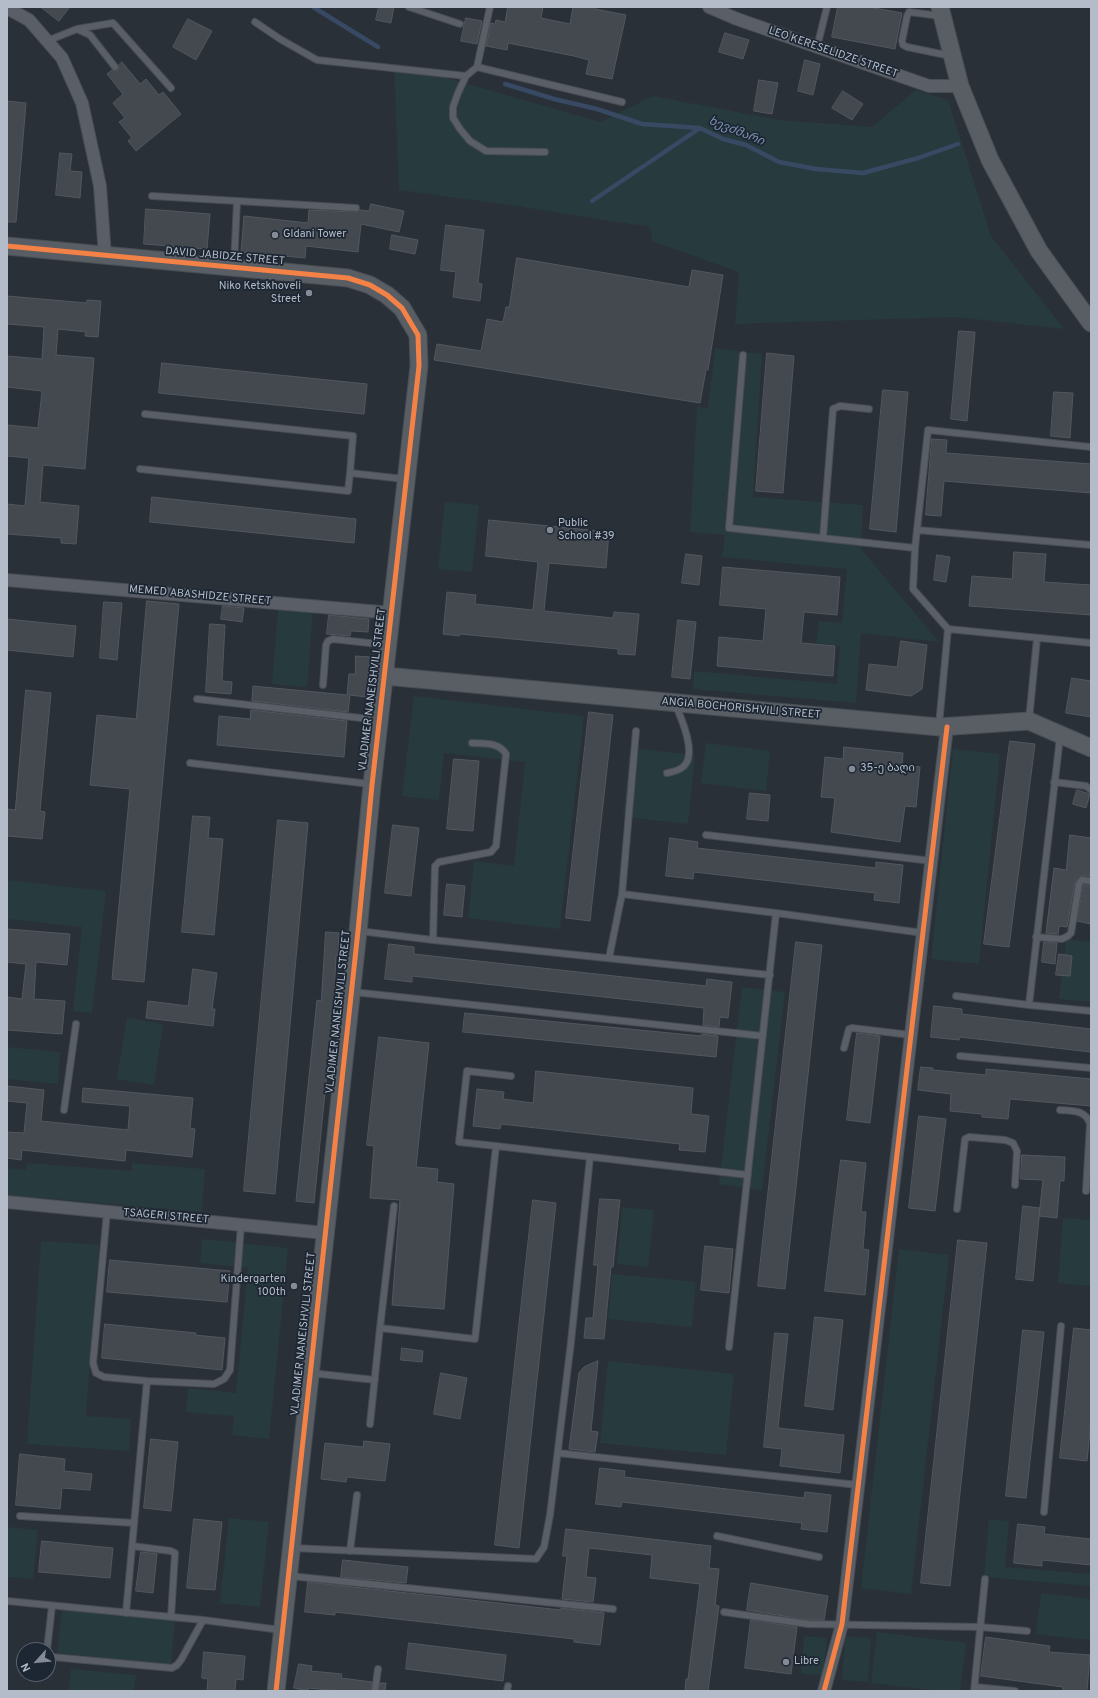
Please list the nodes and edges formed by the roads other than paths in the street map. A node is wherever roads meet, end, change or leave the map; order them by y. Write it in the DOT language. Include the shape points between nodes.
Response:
graph roads {
  1 [pos="409,7"];
  2 [pos="490,7"];
  3 [pos="709,7"];
  4 [pos="826,7"];
  5 [pos="7,8"];
  6 [pos="941,12"];
  7 [pos="255,22"];
  8 [pos="460,24"];
  9 [pos="76,29"];
  10 [pos="47,41"];
  11 [pos="817,47"];
  12 [pos="952,56"];
  13 [pos="477,67"];
  14 [pos="115,68"];
  15 [pos="466,76"];
  16 [pos="960,86"];
  17 [pos="171,88"];
  18 [pos="622,102"];
  19 [pos="544,152"];
  20 [pos="152,196"];
  21 [pos="237,201"];
  22 [pos="356,208"];
  23 [pos="7,246"];
  24 [pos="105,256"];
  25 [pos="234,268"];
  26 [pos="1091,323"];
  27 [pos="418,335"];
  28 [pos="743,355"];
  29 [pos="869,409"];
  30 [pos="145,414"];
  31 [pos="1091,447"];
  32 [pos="140,469"];
  33 [pos="350,473"];
  34 [pos="406,480"];
  35 [pos="917,530"];
  36 [pos="823,538"];
  37 [pos="1091,545"];
  38 [pos="915,548"];
  39 [pos="7,580"];
  40 [pos="392,613"];
  41 [pos="948,629"];
  42 [pos="1037,638"];
  43 [pos="1091,643"];
  44 [pos="388,645"];
  45 [pos="385,676"];
  46 [pos="323,685"];
  47 [pos="197,699"];
  48 [pos="674,702"];
  49 [pos="380,720"];
  50 [pos="1029,721"];
  51 [pos="943,727"];
  52 [pos="636,731"];
  53 [pos="1060,734"];
  54 [pos="472,744"];
  55 [pos="1091,748"];
  56 [pos="190,763"];
  57 [pos="667,773"];
  58 [pos="1054,782"];
  59 [pos="372,785"];
  60 [pos="1091,790"];
  61 [pos="706,835"];
  62 [pos="932,861"];
  63 [pos="1091,881"];
  64 [pos="622,894"];
  65 [pos="776,913"];
  66 [pos="358,931"];
  67 [pos="923,933"];
  68 [pos="1036,937"];
  69 [pos="433,940"];
  70 [pos="609,958"];
  71 [pos="770,975"];
  72 [pos="351,991"];
  73 [pos="956,996"];
  74 [pos="1029,1005"];
  75 [pos="1091,1012"];
  76 [pos="76,1024"];
  77 [pos="911,1035"];
  78 [pos="763,1036"];
  79 [pos="844,1048"];
  80 [pos="960,1056"];
  81 [pos="1091,1068"];
  82 [pos="511,1076"];
  83 [pos="64,1110"];
  84 [pos="1060,1110"];
  85 [pos="496,1146"];
  86 [pos="590,1157"];
  87 [pos="748,1175"];
  88 [pos="1015,1185"];
  89 [pos="1086,1191"];
  90 [pos="7,1202"];
  91 [pos="394,1206"];
  92 [pos="956,1209"];
  93 [pos="107,1212"];
  94 [pos="241,1225"];
  95 [pos="325,1233"];
  96 [pos="1061,1326"];
  97 [pos="380,1328"];
  98 [pos="729,1347"];
  99 [pos="310,1373"];
  100 [pos="375,1380"];
  101 [pos="147,1381"];
  102 [pos="370,1424"];
  103 [pos="558,1453"];
  104 [pos="858,1485"];
  105 [pos="357,1495"];
  106 [pos="1044,1512"];
  107 [pos="20,1516"];
  108 [pos="134,1522"];
  109 [pos="717,1536"];
  110 [pos="132,1546"];
  111 [pos="291,1548"];
  112 [pos="350,1551"];
  113 [pos="819,1557"];
  114 [pos="288,1576"];
  115 [pos="985,1579"];
  116 [pos="7,1601"];
  117 [pos="52,1606"];
  118 [pos="613,1609"];
  119 [pos="724,1612"];
  120 [pos="126,1613"];
  121 [pos="171,1617"];
  122 [pos="203,1620"];
  123 [pos="842,1624"];
  124 [pos="980,1626"];
  125 [pos="282,1630"];
  126 [pos="1027,1631"];
  127 [pos="48,1642"];
  128 [pos="56,1657"];
  129 [pos="378,1670"];
  130 [pos="974,1689"];
  131 [pos="276,1691"];
  132 [pos="375,1691"];
  133 [pos="824,1691"];
  134 [pos="1016,1691"];
  1 -- 8 [label="lane"];
  2 -- 13 [label="lane"];
  3 -- 11 [label="street, LEO KERESELIDZE STREET"];
  4 -- 11 [label="lane"];
  5 -- 10 [label="street" via="29,20"];
  6 -- 12 [label="street"];
  6 -- 12 [label="lane" via="910,12 902,41 907,47"];
  7 -- 15 [label="lane" via="318,60"];
  9 -- 10 [label="lane"];
  9 -- 14 [label="lane" via="90,35"];
  9 -- 17 [label="lane" via="113,23"];
  10 -- 24 [label="street" via="62,58 82,103 100,186"];
  11 -- 16 [label="street, LEO KERESELIDZE STREET" via="929,86"];
  12 -- 16 [label="street"];
  13 -- 15 [label="lane"];
  13 -- 18 [label="lane"];
  15 -- 19 [label="lane" via="458,93 453,118 470,140 486,151"];
  16 -- 26 [label="street" via="990,160 1039,251"];
  20 -- 21 [label="lane"];
  21 -- 22 [label="lane"];
  21 -- 25 [label="lane"];
  23 -- 24 [label="street, DAVID JABIDZE STREET"];
  24 -- 25 [label="street, DAVID JABIDZE STREET"];
  25 -- 27 [label="street, DAVID JABIDZE STREET" via="348,278 370,285 402,308"];
  27 -- 34 [label="street, VLADIMER NANEISHVILI STREET" via="419,366"];
  28 -- 36 [label="lane" via="729,528"];
  29 -- 36 [label="lane" via="840,406 833,409"];
  30 -- 33 [label="lane" via="354,436"];
  31 -- 35 [label="lane" via="928,430"];
  32 -- 33 [label="lane" via="348,491"];
  33 -- 34 [label="lane"];
  34 -- 40 [label="street, VLADIMER NANEISHVILI STREET"];
  35 -- 37 [label="lane"];
  35 -- 38 [label="lane"];
  36 -- 38 [label="lane"];
  38 -- 41 [label="lane" via="913,589"];
  39 -- 40 [label="street, MEMED ABASHIDZE STREET"];
  40 -- 44 [label="street, VLADIMER NANEISHVILI STREET"];
  41 -- 42 [label="lane"];
  41 -- 51 [label="lane"];
  42 -- 43 [label="lane"];
  42 -- 50 [label="lane"];
  44 -- 45 [label="street, VLADIMER NANEISHVILI STREET"];
  44 -- 46 [label="lane" via="333,639 328,641"];
  45 -- 48 [label="street, ANGIA BOCHORISHVILI STREET"];
  45 -- 49 [label="street, VLADIMER NANEISHVILI STREET"];
  47 -- 49 [label="lane"];
  48 -- 51 [label="street, ANGIA BOCHORISHVILI STREET"];
  48 -- 57 [label="lane" via="684,724 688,757 685,766"];
  49 -- 59 [label="street, VLADIMER NANEISHVILI STREET"];
  50 -- 51 [label="street, ANGIA BOCHORISHVILI STREET"];
  50 -- 53 [label="street, ANGIA BOCHORISHVILI STREET"];
  51 -- 62 [label="street"];
  52 -- 64 [label="lane"];
  53 -- 55 [label="street, ANGIA BOCHORISHVILI STREET"];
  53 -- 58 [label="lane"];
  54 -- 69 [label="lane" via="498,745 506,754 496,846 491,852 439,862 435,866"];
  56 -- 59 [label="lane"];
  58 -- 60 [label="lane" via="1086,786"];
  58 -- 68 [label="lane"];
  59 -- 66 [label="street, VLADIMER NANEISHVILI STREET"];
  61 -- 62 [label="lane"];
  62 -- 67 [label="street"];
  63 -- 68 [label="lane" via="1082,880 1079,884 1073,930 1068,936 1062,939"];
  64 -- 65 [label="lane"];
  64 -- 70 [label="lane"];
  65 -- 67 [label="lane"];
  65 -- 71 [label="lane"];
  66 -- 69 [label="lane"];
  66 -- 72 [label="street, VLADIMER NANEISHVILI STREET"];
  67 -- 77 [label="street"];
  68 -- 74 [label="lane"];
  69 -- 70 [label="lane"];
  70 -- 71 [label="lane"];
  71 -- 78 [label="lane"];
  72 -- 78 [label="lane"];
  72 -- 95 [label="street, VLADIMER NANEISHVILI STREET"];
  73 -- 74 [label="lane"];
  74 -- 75 [label="lane"];
  76 -- 83 [label="lane"];
  77 -- 79 [label="lane" via="852,1028 846,1034"];
  77 -- 104 [label="street"];
  78 -- 87 [label="lane"];
  80 -- 81 [label="lane"];
  82 -- 85 [label="lane" via="467,1071 460,1142"];
  84 -- 89 [label="lane" via="1081,1112 1090,1124"];
  85 -- 86 [label="lane"];
  85 -- 97 [label="lane" via="475,1339"];
  86 -- 87 [label="lane"];
  86 -- 103 [label="lane"];
  87 -- 98 [label="lane"];
  88 -- 92 [label="lane" via="1017,1151 1012,1143 1005,1140 969,1137 965,1139"];
  90 -- 93 [label="street, TSAGERI STREET"];
  91 -- 97 [label="lane"];
  93 -- 94 [label="street, TSAGERI STREET"];
  93 -- 101 [label="lane" via="93,1363 96,1373 104,1377"];
  94 -- 95 [label="street, TSAGERI STREET"];
  94 -- 101 [label="lane" via="230,1370 224,1379 214,1384"];
  95 -- 99 [label="street, VLADIMER NANEISHVILI STREET"];
  96 -- 106 [label="lane"];
  97 -- 100 [label="lane"];
  99 -- 100 [label="lane"];
  99 -- 111 [label="street, VLADIMER NANEISHVILI STREET"];
  100 -- 102 [label="lane"];
  101 -- 108 [label="lane"];
  103 -- 104 [label="lane"];
  103 -- 112 [label="lane" via="544,1547 536,1560"];
  104 -- 123 [label="street"];
  105 -- 112 [label="lane"];
  107 -- 108 [label="lane"];
  108 -- 110 [label="lane"];
  109 -- 113 [label="lane"];
  110 -- 120 [label="lane"];
  110 -- 121 [label="lane" via="175,1553"];
  111 -- 112 [label="lane"];
  111 -- 114 [label="street, VLADIMER NANEISHVILI STREET"];
  114 -- 118 [label="lane"];
  114 -- 125 [label="street, VLADIMER NANEISHVILI STREET"];
  115 -- 124 [label="lane"];
  116 -- 117 [label="lane"];
  117 -- 120 [label="lane"];
  117 -- 127 [label="lane"];
  119 -- 123 [label="lane" via="808,1624"];
  120 -- 121 [label="lane"];
  121 -- 122 [label="lane"];
  122 -- 125 [label="lane"];
  122 -- 128 [label="lane" via="181,1660 172,1668"];
  123 -- 124 [label="lane"];
  123 -- 133 [label="street"];
  124 -- 126 [label="lane"];
  124 -- 130 [label="lane"];
  125 -- 131 [label="street, VLADIMER NANEISHVILI STREET"];
  129 -- 132 [label="lane"];
  130 -- 134 [label="lane"];
}
